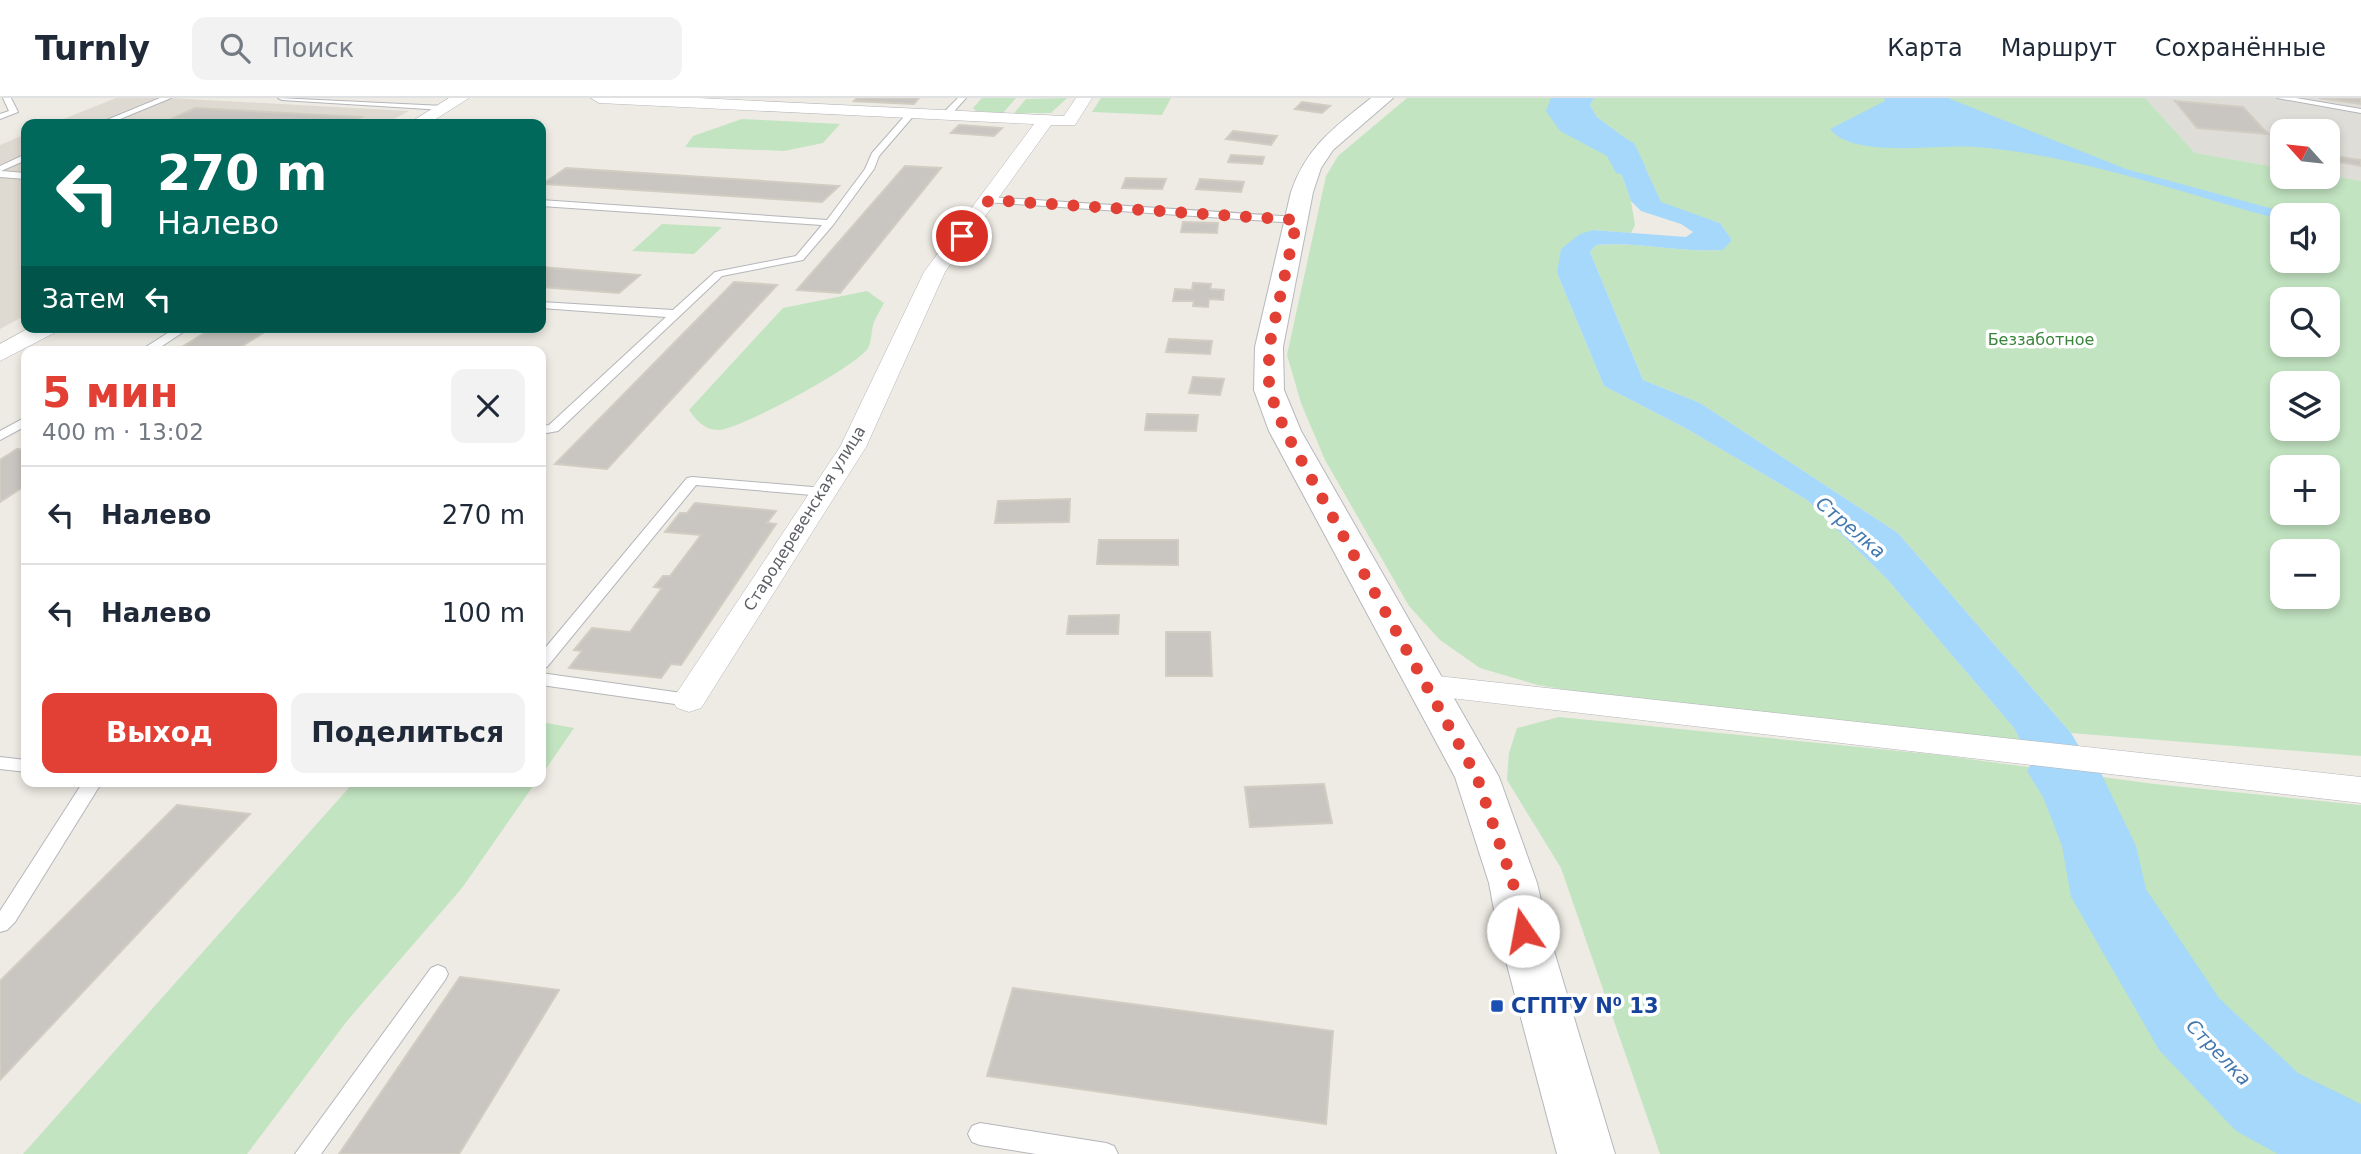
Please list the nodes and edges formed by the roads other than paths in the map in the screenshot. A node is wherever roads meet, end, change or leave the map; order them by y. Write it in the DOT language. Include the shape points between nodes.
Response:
graph roads {
  1 [pos="7,98"];
  2 [pos="167,98"];
  3 [pos="282,98"];
  4 [pos="461,98"];
  5 [pos="599,98"];
  6 [pos="962,98"];
  7 [pos="1084,98"];
  8 [pos="1382,98"];
  9 [pos="2281,98"];
  10 [pos="328,101"];
  11 [pos="444,108"];
  12 [pos="310,109"];
  13 [pos="2361,111"];
  14 [pos="912,113"];
  15 [pos="946,115"];
  16 [pos="0,117"];
  17 [pos="114,119"];
  18 [pos="425,119"];
  19 [pos="1046,120"];
  20 [pos="21,160"];
  21 [pos="0,172"];
  22 [pos="21,175"];
  23 [pos="989,200"];
  24 [pos="546,203"];
  25 [pos="1297,220"];
  26 [pos="830,223"];
  27 [pos="546,305"];
  28 [pos="676,314"];
  29 [pos="37,333"];
  30 [pos="175,333"];
  31 [pos="154,346"];
  32 [pos="0,354"];
  33 [pos="21,424"];
  34 [pos="546,429"];
  35 [pos="0,436"];
  36 [pos="824,492"];
  37 [pos="546,657"];
  38 [pos="546,680"];
  39 [pos="1428,686"];
  40 [pos="689,700"];
  41 [pos="0,763"];
  42 [pos="21,765"];
  43 [pos="90,787"];
  44 [pos="2361,790"];
  45 [pos="0,924"];
  46 [pos="438,974"];
  47 [pos="980,1134"];
  48 [pos="307,1154"];
  49 [pos="1106,1154"];
  50 [pos="1586,1154"];
  1 -- 16 [label="lane" via="14,112"];
  2 -- 17 [label="lane"];
  3 -- 10 [label="lane"];
  4 -- 11 [label="street"];
  5 -- 14 [label="street"];
  6 -- 15 [label="lane"];
  7 -- 19 [label="street" via="1069,121"];
  8 -- 25 [label="main road" via="1325,146 1310,168"];
  9 -- 13 [label="lane"];
  10 -- 11 [label="lane"];
  10 -- 12 [label="lane"];
  11 -- 18 [label="street"];
  14 -- 15 [label="street"];
  14 -- 26 [label="lane" via="875,155"];
  15 -- 19 [label="street"];
  19 -- 23 [label="street, Стародеревенская улица"];
  20 -- 21 [label="lane"];
  21 -- 22 [label="lane"];
  23 -- 25 [label="lane"];
  23 -- 36 [label="street, Стародеревенская улица" via="935,272 853,447"];
  24 -- 26 [label="lane"];
  25 -- 39 [label="main road" via="1269,347 1269,390 1285,431"];
  26 -- 28 [label="lane" via="799,258 719,274"];
  27 -- 28 [label="lane"];
  28 -- 34 [label="lane" via="553,428"];
  29 -- 32 [label="street"];
  30 -- 31 [label="lane"];
  33 -- 35 [label="lane"];
  36 -- 37 [label="lane" via="692,481"];
  36 -- 40 [label="street, Стародеревенская улица"];
  38 -- 40 [label="lane"];
  39 -- 44 [label="street"];
  39 -- 50 [label="main road" via="1477,777 1491,817"];
  41 -- 42 [label="lane"];
  43 -- 45 [label="lane"];
  46 -- 48 [label="lane"];
  47 -- 49 [label="lane"];
}
